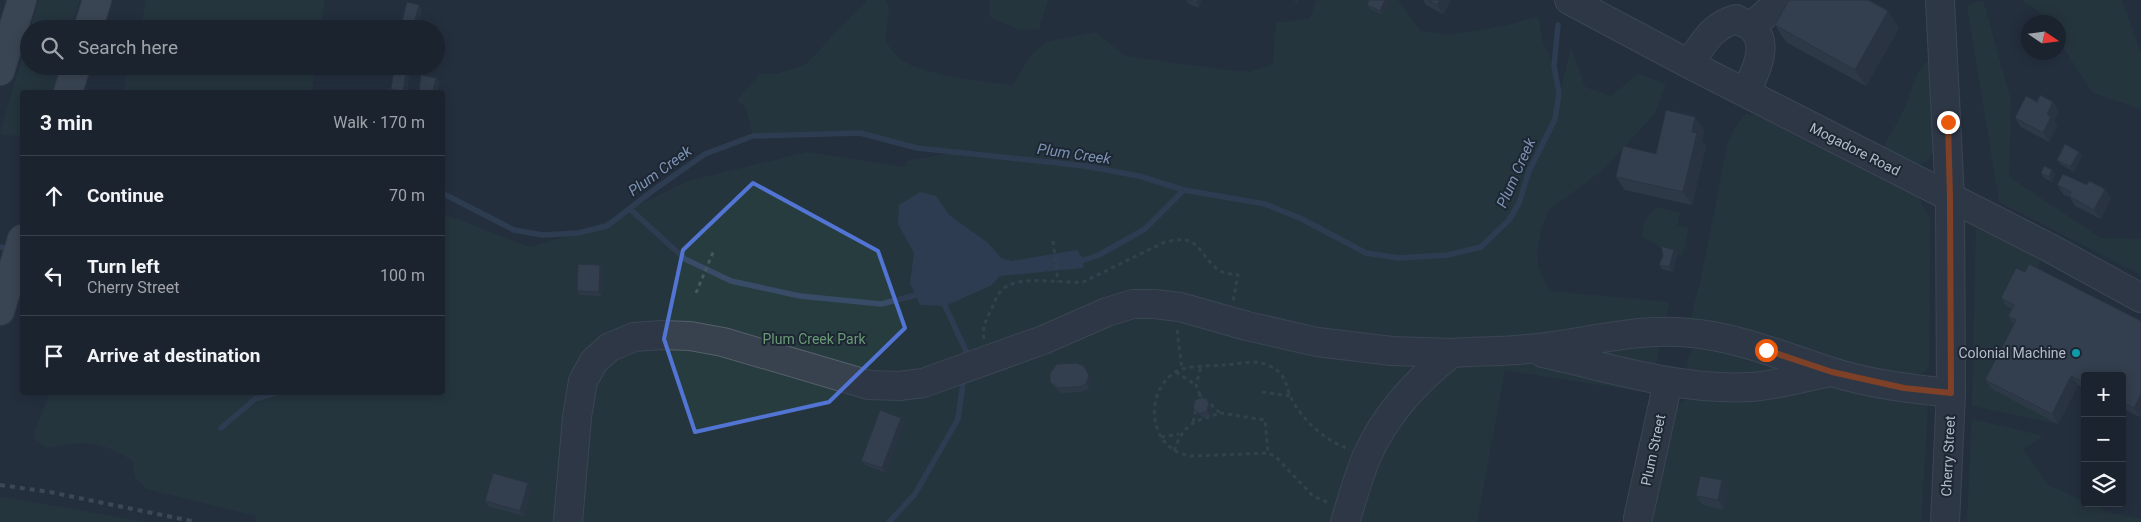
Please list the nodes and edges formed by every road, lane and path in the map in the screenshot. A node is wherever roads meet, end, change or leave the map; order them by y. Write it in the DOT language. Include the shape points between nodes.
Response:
graph roads {
  1 [pos="22,0"];
  2 [pos="97,0"];
  3 [pos="1569,0"];
  4 [pos="1781,0"];
  5 [pos="1940,0"];
  6 [pos="91,20"];
  7 [pos="1751,27"];
  8 [pos="1689,64"];
  9 [pos="0,70"];
  10 [pos="73,75"];
  11 [pos="69,90"];
  12 [pos="1746,92"];
  13 [pos="1950,198"];
  14 [pos="1053,242"];
  15 [pos="20,246"];
  16 [pos="714,250"];
  17 [pos="1058,282"];
  18 [pos="696,293"];
  19 [pos="2141,298"];
  20 [pos="1180,306"];
  21 [pos="0,311"];
  22 [pos="1230,321"];
  23 [pos="1527,350"];
  24 [pos="1452,354"];
  25 [pos="974,365"];
  26 [pos="1201,367"];
  27 [pos="1182,369"];
  28 [pos="1176,372"];
  29 [pos="1832,372"];
  30 [pos="1668,382"];
  31 [pos="1196,385"];
  32 [pos="1262,392"];
  33 [pos="1951,393"];
  34 [pos="1200,395"];
  35 [pos="1291,396"];
  36 [pos="1220,413"];
  37 [pos="1194,422"];
  38 [pos="1180,434"];
  39 [pos="1160,437"];
  40 [pos="1174,451"];
  41 [pos="1268,453"];
  42 [pos="1367,456"];
  43 [pos="1347,516"];
  44 [pos="1638,518"];
  45 [pos="568,522"];
  46 [pos="1945,522"];
  1 -- 9 [label="main road"];
  2 -- 6 [label="main road"];
  3 -- 8 [label="street, Mogadore Road"];
  4 -- 7 [label="street"];
  5 -- 13 [label="street, Cherry Street"];
  7 -- 8 [label="street" via="1736,19 1721,23"];
  7 -- 12 [label="street" via="1760,42 1760,60"];
  8 -- 12 [label="street, Mogadore Road"];
  10 -- 11 [label="main road"];
  12 -- 13 [label="street, Mogadore Road"];
  13 -- 19 [label="street, Mogadore Road"];
  13 -- 33 [label="street, Cherry Street"];
  14 -- 17 [label="path"];
  15 -- 21 [label="main road"];
  16 -- 18 [label="path"];
  17 -- 22 [label="path" via="1083,282 1165,242 1188,240 1194,242 1216,269 1238,275"];
  17 -- 25 [label="path" via="1042,280 1008,285 1000,291 983,325 983,337"];
  20 -- 22 [label="street"];
  20 -- 25 [label="street" via="1133,304"];
  20 -- 27 [label="path" via="1177,327"];
  22 -- 24 [label="street" via="1317,342"];
  23 -- 24 [label="street"];
  23 -- 29 [label="street" via="1661,330 1726,340 1802,360"];
  23 -- 30 [label="street"];
  24 -- 42 [label="street" via="1427,372 1402,400"];
  25 -- 45 [label="street" via="923,383 899,386 869,384 723,342 690,336 634,337 604,352 594,361 584,381 577,417"];
  26 -- 27 [label="path"];
  26 -- 31 [label="path"];
  26 -- 35 [label="path" via="1261,363 1285,378"];
  27 -- 28 [label="path"];
  28 -- 31 [label="path"];
  28 -- 39 [label="path" via="1166,380 1156,400 1156,425"];
  29 -- 30 [label="street" via="1752,387"];
  29 -- 33 [label="street" via="1904,388"];
  30 -- 44 [label="street, Plum Street"];
  31 -- 34 [label="path"];
  32 -- 35 [label="path"];
  33 -- 46 [label="street, Cherry Street"];
  34 -- 36 [label="path"];
  34 -- 37 [label="path"];
  35 -- 42 [label="path" via="1295,406 1324,438"];
  36 -- 37 [label="path"];
  36 -- 41 [label="path" via="1265,420"];
  37 -- 38 [label="path"];
  38 -- 39 [label="path"];
  38 -- 40 [label="path"];
  39 -- 40 [label="path"];
  40 -- 41 [label="path" via="1192,456"];
  41 -- 43 [label="path" via="1276,457 1313,496"];
  42 -- 43 [label="street"];
}
